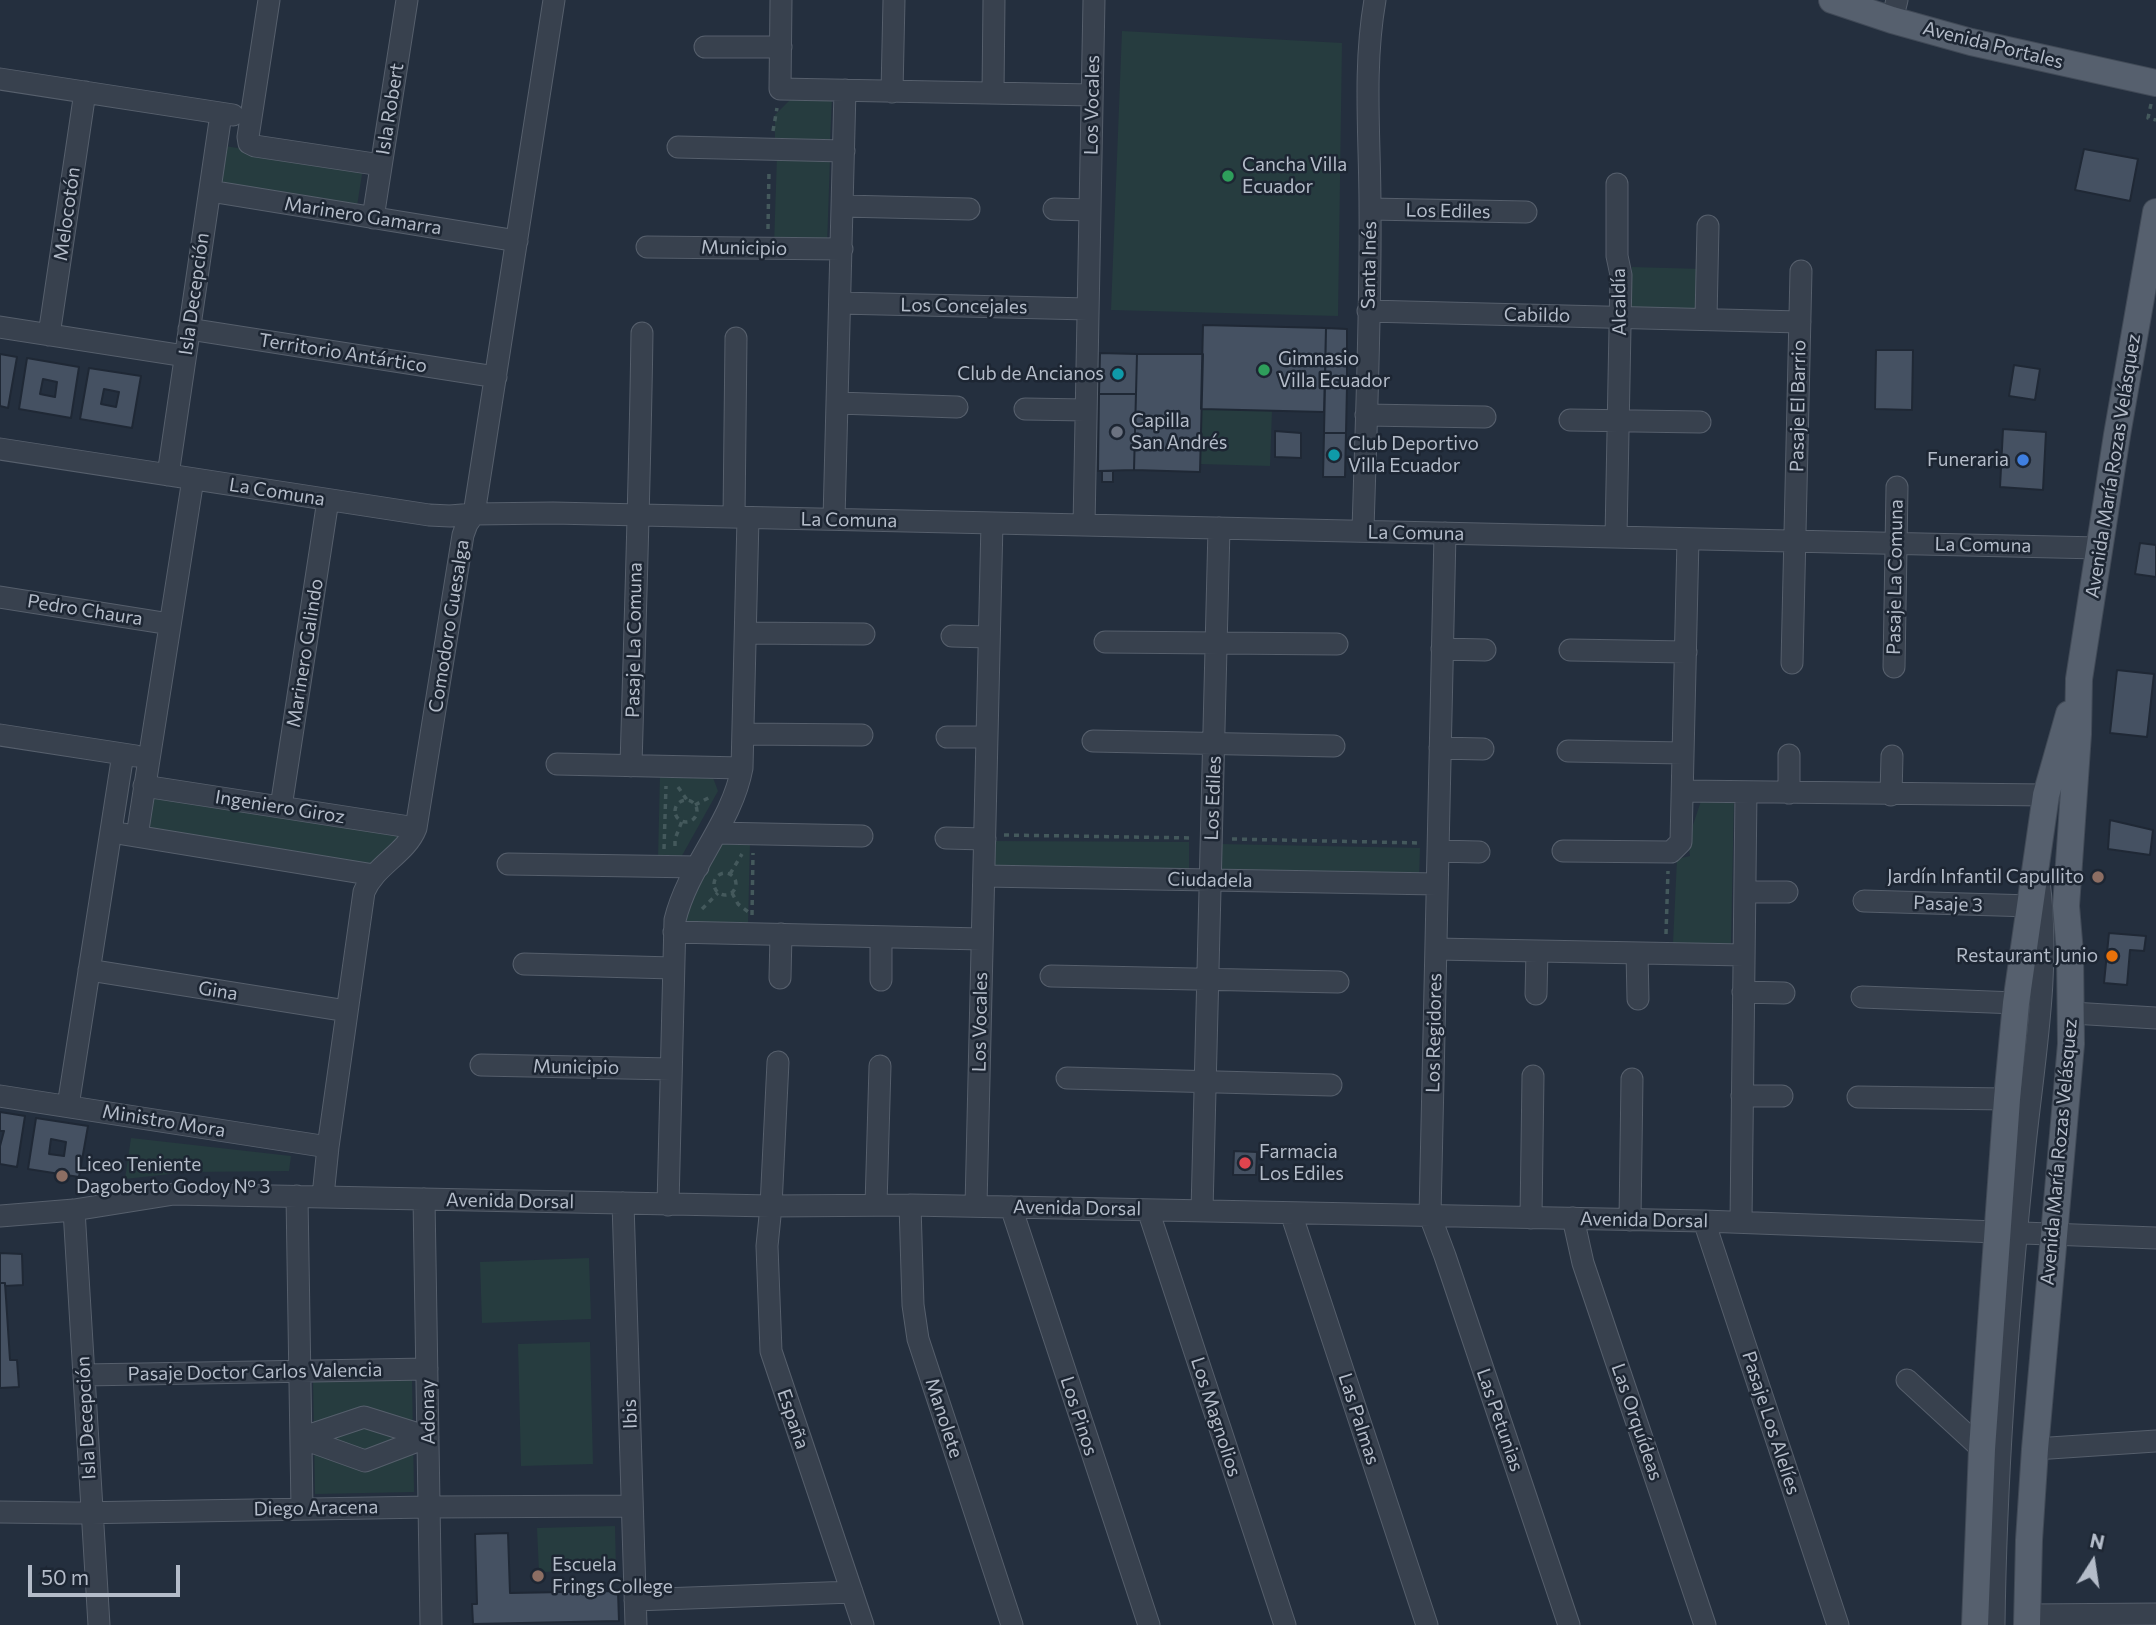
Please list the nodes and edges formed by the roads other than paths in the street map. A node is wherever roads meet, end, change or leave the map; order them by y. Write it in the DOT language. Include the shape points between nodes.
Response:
graph roads {
  1 [pos="269,0"];
  2 [pos="407,0"];
  3 [pos="554,0"];
  4 [pos="781,0"];
  5 [pos="894,0"];
  6 [pos="994,0"];
  7 [pos="1094,0"];
  8 [pos="1375,0"];
  9 [pos="1832,0"];
  10 [pos="1894,10"];
  11 [pos="705,47"];
  12 [pos="781,47"];
  13 [pos="0,79"];
  14 [pos="2156,83"];
  15 [pos="845,90"];
  16 [pos="85,92"];
  17 [pos="892,92"];
  18 [pos="993,93"];
  19 [pos="1092,95"];
  20 [pos="221,114"];
  21 [pos="250,118"];
  22 [pos="678,147"];
  23 [pos="844,151"];
  24 [pos="381,165"];
  25 [pos="1617,184"];
  26 [pos="210,191"];
  27 [pos="843,206"];
  28 [pos="969,209"];
  29 [pos="1054,209"];
  30 [pos="1370,209"];
  31 [pos="1090,211"];
  32 [pos="1526,212"];
  33 [pos="2156,212"];
  34 [pos="373,218"];
  35 [pos="1708,226"];
  36 [pos="517,241"];
  37 [pos="647,247"];
  38 [pos="842,249"];
  39 [pos="1801,271"];
  40 [pos="840,303"];
  41 [pos="1088,309"];
  42 [pos="1368,311"];
  43 [pos="1620,317"];
  44 [pos="1706,319"];
  45 [pos="1800,321"];
  46 [pos="0,327"];
  47 [pos="189,329"];
  48 [pos="642,333"];
  49 [pos="49,335"];
  50 [pos="736,338"];
  51 [pos="185,356"];
  52 [pos="496,377"];
  53 [pos="838,402"];
  54 [pos="957,407"];
  55 [pos="1025,410"];
  56 [pos="1086,410"];
  57 [pos="1366,415"];
  58 [pos="1485,417"];
  59 [pos="1570,420"];
  60 [pos="1618,421"];
  61 [pos="1700,422"];
  62 [pos="0,449"];
  63 [pos="167,475"];
  64 [pos="193,479"];
  65 [pos="1897,487"];
  66 [pos="328,499"];
  67 [pos="474,514"];
  68 [pos="638,515"];
  69 [pos="741,517"];
  70 [pos="835,519"];
  71 [pos="992,523"];
  72 [pos="1084,525"];
  73 [pos="1219,528"];
  74 [pos="1363,531"];
  75 [pos="1445,533"];
  76 [pos="1616,537"];
  77 [pos="1688,539"];
  78 [pos="1795,541"];
  79 [pos="1896,543"];
  80 [pos="2099,548"];
  81 [pos="0,597"];
  82 [pos="170,624"];
  83 [pos="746,633"];
  84 [pos="864,634"];
  85 [pos="951,636"];
  86 [pos="989,637"];
  87 [pos="1105,642"];
  88 [pos="1217,642"];
  89 [pos="1337,644"];
  90 [pos="1442,649"];
  91 [pos="1485,650"];
  92 [pos="1570,650"];
  93 [pos="1686,652"];
  94 [pos="1792,663"];
  95 [pos="1894,667"];
  96 [pos="2079,679"];
  97 [pos="744,734"];
  98 [pos="0,735"];
  99 [pos="862,735"];
  100 [pos="947,737"];
  101 [pos="987,737"];
  102 [pos="1093,741"];
  103 [pos="1214,744"];
  104 [pos="1334,746"];
  105 [pos="1440,748"];
  106 [pos="1483,749"];
  107 [pos="1568,751"];
  108 [pos="1683,753"];
  109 [pos="123,754"];
  110 [pos="1789,755"];
  111 [pos="1892,756"];
  112 [pos="149,758"];
  113 [pos="557,764"];
  114 [pos="631,766"];
  115 [pos="742,768"];
  116 [pos="144,786"];
  117 [pos="1683,791"];
  118 [pos="1746,792"];
  119 [pos="1788,793"];
  120 [pos="1891,794"];
  121 [pos="2046,795"];
  122 [pos="281,807"];
  123 [pos="416,828"];
  124 [pos="111,832"];
  125 [pos="716,833"];
  126 [pos="137,836"];
  127 [pos="862,836"];
  128 [pos="946,838"];
  129 [pos="985,839"];
  130 [pos="1438,851"];
  131 [pos="1563,851"];
  132 [pos="1479,852"];
  133 [pos="2037,863"];
  134 [pos="508,864"];
  135 [pos="680,867"];
  136 [pos="374,875"];
  137 [pos="984,876"];
  138 [pos="1210,880"];
  139 [pos="1437,884"];
  140 [pos="1745,892"];
  141 [pos="1787,892"];
  142 [pos="1864,901"];
  143 [pos="2031,906"];
  144 [pos="674,932"];
  145 [pos="781,934"];
  146 [pos="881,937"];
  147 [pos="982,939"];
  148 [pos="1436,949"];
  149 [pos="1536,951"];
  150 [pos="1637,953"];
  151 [pos="1744,955"];
  152 [pos="524,964"];
  153 [pos="673,968"];
  154 [pos="89,970"];
  155 [pos="1051,976"];
  156 [pos="780,978"];
  157 [pos="1208,979"];
  158 [pos="881,981"];
  159 [pos="1338,982"];
  160 [pos="1743,992"];
  161 [pos="1784,993"];
  162 [pos="1536,994"];
  163 [pos="1862,997"];
  164 [pos="1637,999"];
  165 [pos="2016,1003"];
  166 [pos="347,1011"];
  167 [pos="2062,1012"];
  168 [pos="2156,1018"];
  169 [pos="778,1062"];
  170 [pos="481,1065"];
  171 [pos="880,1066"];
  172 [pos="671,1069"];
  173 [pos="1533,1076"];
  174 [pos="1067,1078"];
  175 [pos="1632,1079"];
  176 [pos="1206,1082"];
  177 [pos="1331,1085"];
  178 [pos="0,1096"];
  179 [pos="1742,1096"];
  180 [pos="1782,1096"];
  181 [pos="1858,1097"];
  182 [pos="2007,1099"];
  183 [pos="68,1106"];
  184 [pos="328,1147"];
  185 [pos="297,1196"];
  186 [pos="323,1196"];
  187 [pos="424,1199"];
  188 [pos="623,1203"];
  189 [pos="668,1205"];
  190 [pos="876,1205"];
  191 [pos="910,1205"];
  192 [pos="771,1206"];
  193 [pos="976,1206"];
  194 [pos="1011,1207"];
  195 [pos="74,1210"];
  196 [pos="1148,1210"];
  197 [pos="1202,1211"];
  198 [pos="1291,1213"];
  199 [pos="0,1216"];
  200 [pos="1430,1216"];
  201 [pos="1531,1218"];
  202 [pos="1573,1219"];
  203 [pos="1630,1220"];
  204 [pos="1704,1221"];
  205 [pos="1741,1222"];
  206 [pos="2024,1232"];
  207 [pos="2156,1238"];
  208 [pos="427,1369"];
  209 [pos="299,1371"];
  210 [pos="84,1376"];
  211 [pos="1907,1380"];
  212 [pos="428,1437"];
  213 [pos="300,1438"];
  214 [pos="2156,1441"];
  215 [pos="1982,1449"];
  216 [pos="2035,1449"];
  217 [pos="632,1506"];
  218 [pos="429,1507"];
  219 [pos="302,1508"];
  220 [pos="0,1512"];
  221 [pos="92,1513"];
  222 [pos="852,1592"];
  223 [pos="635,1600"];
  224 [pos="2156,1614"];
  225 [pos="2020,1622"];
  226 [pos="99,1625"];
  227 [pos="431,1625"];
  228 [pos="636,1625"];
  229 [pos="863,1625"];
  230 [pos="1012,1625"];
  231 [pos="1149,1625"];
  232 [pos="1285,1625"];
  233 [pos="1427,1625"];
  234 [pos="1569,1625"];
  235 [pos="1705,1625"];
  236 [pos="1838,1625"];
  237 [pos="1975,1625"];
  238 [pos="1994,1625"];
  1 -- 21 [label="street"];
  2 -- 24 [label="street, Isla Robert"];
  3 -- 36 [label="street, Comodoro Guesalga"];
  4 -- 12 [label="street"];
  5 -- 17 [label="street"];
  6 -- 18 [label="street"];
  7 -- 19 [label="street, Los Vocales"];
  8 -- 30 [label="street, Santa Inés" via="1368,68"];
  9 -- 10 [label="main road, Avenida Portales"];
  10 -- 14 [label="main road, Avenida Portales" via="1971,42"];
  11 -- 12 [label="street"];
  12 -- 15 [label="street" via="780,89"];
  13 -- 16 [label="street"];
  15 -- 17 [label="street"];
  15 -- 23 [label="street"];
  16 -- 20 [label="street"];
  16 -- 49 [label="street, Melocotón"];
  17 -- 18 [label="street"];
  18 -- 19 [label="street"];
  19 -- 31 [label="street, Los Vocales"];
  20 -- 21 [label="street"];
  20 -- 26 [label="street, Isla Decepción"];
  21 -- 24 [label="street" via="249,143 255,146"];
  22 -- 23 [label="street"];
  23 -- 27 [label="street"];
  24 -- 34 [label="street, Isla Robert"];
  25 -- 43 [label="street, Alcaldía"];
  26 -- 34 [label="street, Marinero Gamarra"];
  26 -- 47 [label="street, Isla Decepción"];
  27 -- 28 [label="street"];
  27 -- 38 [label="street"];
  29 -- 31 [label="street"];
  30 -- 32 [label="street, Los Ediles"];
  30 -- 42 [label="street, Santa Inés"];
  31 -- 41 [label="street, Los Vocales"];
  33 -- 80 [label="main road, Avenida María Rozas Velásquez"];
  34 -- 36 [label="street, Marinero Gamarra"];
  35 -- 44 [label="street"];
  36 -- 52 [label="street, Comodoro Guesalga"];
  37 -- 38 [label="street, Municipio"];
  38 -- 40 [label="street"];
  39 -- 45 [label="street, Pasaje El Barrio"];
  40 -- 41 [label="street, Los Concejales"];
  40 -- 53 [label="street"];
  41 -- 56 [label="street, Los Vocales"];
  42 -- 43 [label="street, Cabildo"];
  42 -- 57 [label="street, Santa Inés"];
  43 -- 44 [label="street, Cabildo"];
  43 -- 60 [label="street, Alcaldía"];
  44 -- 45 [label="street, Cabildo"];
  45 -- 78 [label="street, Pasaje El Barrio"];
  46 -- 49 [label="street"];
  47 -- 51 [label="street, Isla Decepción"];
  47 -- 52 [label="street, Territorio Antártico"];
  48 -- 68 [label="street"];
  49 -- 51 [label="street"];
  50 -- 69 [label="street"];
  51 -- 63 [label="street, Isla Decepción"];
  52 -- 67 [label="street, Comodoro Guesalga"];
  53 -- 54 [label="street"];
  53 -- 70 [label="street"];
  55 -- 56 [label="street"];
  56 -- 72 [label="street, Los Vocales"];
  57 -- 58 [label="street"];
  57 -- 74 [label="street, Santa Inés"];
  59 -- 60 [label="street"];
  60 -- 61 [label="street"];
  60 -- 76 [label="street, Alcaldía"];
  62 -- 63 [label="street, La Comuna"];
  63 -- 64 [label="street, La Comuna"];
  64 -- 66 [label="street, La Comuna"];
  64 -- 82 [label="street"];
  65 -- 79 [label="street, Pasaje La Comuna"];
  66 -- 67 [label="street, La Comuna" via="429,515"];
  66 -- 122 [label="street, Marinero Galindo"];
  67 -- 68 [label="street, La Comuna"];
  67 -- 123 [label="street, Comodoro Guesalga" via="463,536"];
  68 -- 69 [label="street, La Comuna"];
  68 -- 114 [label="street, Pasaje La Comuna"];
  69 -- 70 [label="street, La Comuna"];
  69 -- 83 [label="street"];
  70 -- 71 [label="street, La Comuna"];
  71 -- 72 [label="street, La Comuna"];
  71 -- 86 [label="street, Los Vocales"];
  72 -- 73 [label="street, La Comuna"];
  73 -- 74 [label="street, La Comuna"];
  73 -- 88 [label="street, Los Ediles"];
  74 -- 75 [label="street, La Comuna"];
  75 -- 76 [label="street, La Comuna"];
  75 -- 90 [label="street, Los Regidores"];
  76 -- 77 [label="street, La Comuna"];
  77 -- 78 [label="street, La Comuna"];
  77 -- 93 [label="street"];
  78 -- 79 [label="street, La Comuna"];
  78 -- 94 [label="street"];
  79 -- 80 [label="street, La Comuna"];
  79 -- 95 [label="street, Pasaje La Comuna"];
  80 -- 96 [label="main road, Avenida María Rozas Velásquez"];
  81 -- 82 [label="street, Pedro Chaura"];
  82 -- 112 [label="street"];
  83 -- 84 [label="street"];
  83 -- 97 [label="street"];
  85 -- 86 [label="street"];
  86 -- 101 [label="street, Los Vocales"];
  87 -- 88 [label="street"];
  88 -- 89 [label="street"];
  88 -- 103 [label="street, Los Ediles"];
  90 -- 91 [label="street"];
  90 -- 105 [label="street, Los Regidores"];
  92 -- 93 [label="street"];
  93 -- 108 [label="street"];
  96 -- 121 [label="main road, Avenida María Rozas Velásquez"];
  96 -- 167 [label="main road, Avenida María Rozas Velásquez"];
  97 -- 99 [label="street"];
  97 -- 115 [label="street"];
  98 -- 109 [label="street"];
  100 -- 101 [label="street"];
  101 -- 129 [label="street, Los Vocales"];
  102 -- 103 [label="street, Los Ediles"];
  103 -- 104 [label="street, Los Ediles"];
  103 -- 138 [label="street, Los Ediles"];
  105 -- 106 [label="street"];
  105 -- 130 [label="street, Los Regidores"];
  107 -- 108 [label="street"];
  108 -- 117 [label="street"];
  109 -- 112 [label="street"];
  109 -- 124 [label="street"];
  110 -- 119 [label="street"];
  111 -- 120 [label="street"];
  112 -- 116 [label="street"];
  113 -- 114 [label="street"];
  114 -- 115 [label="street"];
  115 -- 125 [label="street" via="737,791"];
  116 -- 122 [label="street, Ingeniero Giroz"];
  116 -- 126 [label="street"];
  117 -- 118 [label="street"];
  117 -- 131 [label="street" via="1681,842 1671,852"];
  118 -- 119 [label="street"];
  118 -- 140 [label="street"];
  119 -- 120 [label="street"];
  120 -- 121 [label="street"];
  121 -- 133 [label="main road, Avenida María Rozas Velásquez"];
  122 -- 123 [label="street, Ingeniero Giroz"];
  123 -- 136 [label="street, Comodoro Guesalga" via="408,843"];
  124 -- 126 [label="street"];
  124 -- 154 [label="street"];
  125 -- 127 [label="street"];
  125 -- 135 [label="street"];
  126 -- 136 [label="street"];
  128 -- 129 [label="street"];
  129 -- 137 [label="street, Los Vocales"];
  130 -- 132 [label="street"];
  130 -- 139 [label="street, Los Regidores"];
  133 -- 143 [label="main road, Avenida María Rozas Velásquez"];
  133 -- 206 [label="street" via="2044,961"];
  134 -- 135 [label="street"];
  135 -- 144 [label="street" via="681,898"];
  136 -- 166 [label="street, Comodoro Guesalga" via="364,892"];
  137 -- 138 [label="street, Ciudadela"];
  137 -- 147 [label="street, Los Vocales"];
  138 -- 139 [label="street, Ciudadela"];
  138 -- 157 [label="street, Los Ediles"];
  139 -- 148 [label="street, Los Regidores"];
  140 -- 141 [label="street"];
  140 -- 151 [label="street"];
  142 -- 143 [label="street, Pasaje 3"];
  143 -- 165 [label="main road, Avenida María Rozas Velásquez"];
  144 -- 145 [label="street" via="752,924"];
  144 -- 153 [label="street"];
  145 -- 146 [label="street"];
  145 -- 156 [label="street"];
  146 -- 147 [label="street"];
  146 -- 158 [label="street"];
  147 -- 193 [label="street, Los Vocales"];
  148 -- 149 [label="street"];
  148 -- 200 [label="street, Los Regidores"];
  149 -- 150 [label="street"];
  149 -- 162 [label="street"];
  150 -- 151 [label="street"];
  150 -- 164 [label="street"];
  151 -- 160 [label="street"];
  152 -- 153 [label="street"];
  153 -- 172 [label="street"];
  154 -- 166 [label="street, Gina"];
  154 -- 183 [label="street"];
  155 -- 157 [label="street"];
  157 -- 159 [label="street"];
  157 -- 176 [label="street, Los Ediles"];
  160 -- 161 [label="street"];
  160 -- 179 [label="street"];
  163 -- 165 [label="street"];
  165 -- 182 [label="main road, Avenida María Rozas Velásquez"];
  166 -- 184 [label="street, Comodoro Guesalga"];
  167 -- 168 [label="street"];
  167 -- 206 [label="main road, Avenida María Rozas Velásquez" via="2068,1074"];
  169 -- 192 [label="street, España"];
  170 -- 172 [label="street, Municipio"];
  171 -- 190 [label="street"];
  172 -- 189 [label="street"];
  173 -- 201 [label="street"];
  174 -- 176 [label="street"];
  175 -- 203 [label="street"];
  176 -- 177 [label="street"];
  176 -- 197 [label="street, Los Ediles"];
  178 -- 183 [label="street, Ministro Mora"];
  179 -- 180 [label="street"];
  179 -- 205 [label="street"];
  181 -- 182 [label="street"];
  182 -- 206 [label="main road, Avenida María Rozas Velásquez"];
  183 -- 184 [label="street, Ministro Mora"];
  184 -- 186 [label="street, Comodoro Guesalga"];
  185 -- 186 [label="street, Avenida Dorsal"];
  185 -- 195 [label="street, Avenida Dorsal" via="174,1194"];
  185 -- 209 [label="street"];
  186 -- 187 [label="street, Avenida Dorsal"];
  187 -- 188 [label="street, Avenida Dorsal"];
  187 -- 208 [label="street, Adonay"];
  188 -- 189 [label="street, Avenida Dorsal"];
  188 -- 217 [label="street, Ibis"];
  189 -- 192 [label="street, Avenida Dorsal"];
  190 -- 191 [label="street, Avenida Dorsal"];
  190 -- 192 [label="street, Avenida Dorsal"];
  191 -- 193 [label="street, Avenida Dorsal"];
  191 -- 230 [label="street, Manolete" via="918,1339"];
  192 -- 222 [label="street, España" via="767,1246 771,1351"];
  193 -- 194 [label="street, Avenida Dorsal"];
  194 -- 196 [label="street, Avenida Dorsal"];
  194 -- 231 [label="street, Los Pinos"];
  195 -- 199 [label="street, Avenida Dorsal"];
  195 -- 210 [label="street, Isla Decepción"];
  196 -- 197 [label="street, Avenida Dorsal"];
  196 -- 232 [label="street, Los Magnolios"];
  197 -- 198 [label="street, Avenida Dorsal"];
  198 -- 200 [label="street, Avenida Dorsal"];
  198 -- 233 [label="street, Las Palmas"];
  200 -- 201 [label="street, Avenida Dorsal"];
  200 -- 234 [label="street, Las Petunias"];
  201 -- 202 [label="street, Avenida Dorsal"];
  202 -- 203 [label="street, Avenida Dorsal"];
  202 -- 235 [label="street, Las Orquídeas" via="1583,1263"];
  203 -- 204 [label="street, Avenida Dorsal"];
  204 -- 205 [label="street, Avenida Dorsal"];
  204 -- 236 [label="street, Pasaje Los Alelíes"];
  205 -- 206 [label="street, Avenida Dorsal"];
  206 -- 207 [label="street, Avenida Dorsal"];
  206 -- 215 [label="main road, Avenida María Rozas Velásquez"];
  206 -- 216 [label="main road, Avenida María Rozas Velásquez"];
  206 -- 225 [label="street" via="2010,1474"];
  206 -- 238 [label="street" via="1998,1477"];
  208 -- 209 [label="street, Pasaje Doctor Carlos Valencia"];
  208 -- 212 [label="street, Adonay"];
  209 -- 210 [label="street, Pasaje Doctor Carlos Valencia"];
  209 -- 213 [label="street"];
  210 -- 221 [label="street, Isla Decepción"];
  211 -- 215 [label="street"];
  212 -- 213 [label="street" via="364,1417"];
  212 -- 213 [label="street" via="365,1461"];
  212 -- 218 [label="street, Adonay"];
  213 -- 219 [label="street"];
  214 -- 216 [label="street"];
  215 -- 237 [label="main road, Avenida María Rozas Velásquez"];
  216 -- 225 [label="main road, Avenida María Rozas Velásquez"];
  217 -- 218 [label="street, Diego Aracena"];
  217 -- 223 [label="street, Ibis"];
  218 -- 219 [label="street, Diego Aracena"];
  218 -- 227 [label="street, Adonay"];
  219 -- 221 [label="street, Diego Aracena"];
  220 -- 221 [label="street, Diego Aracena"];
  221 -- 226 [label="street, Isla Decepción"];
  222 -- 223 [label="street"];
  222 -- 229 [label="street, España"];
  223 -- 228 [label="street, Ibis"];
  224 -- 225 [label="street"];
}
